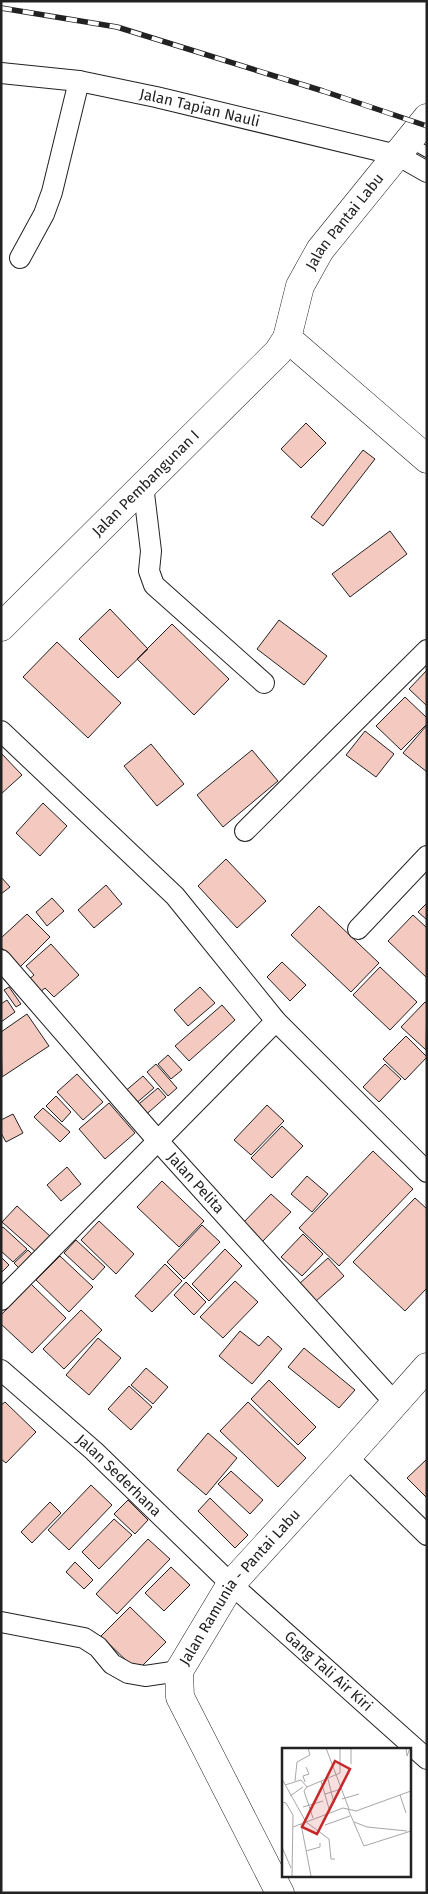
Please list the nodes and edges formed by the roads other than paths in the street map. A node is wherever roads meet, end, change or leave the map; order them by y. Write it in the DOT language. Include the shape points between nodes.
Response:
graph roads {
  1 [pos="1,73"];
  2 [pos="79,81"];
  3 [pos="427,118"];
  4 [pos="411,149"];
  5 [pos="427,172"];
  6 [pos="20,258"];
  7 [pos="287,338"];
  8 [pos="427,459"];
  9 [pos="143,485"];
  10 [pos="1,627"];
  11 [pos="427,650"];
  12 [pos="264,683"];
  13 [pos="1,730"];
  14 [pos="245,831"];
  15 [pos="427,856"];
  16 [pos="358,929"];
  17 [pos="1,960"];
  18 [pos="276,1021"];
  19 [pos="158,1141"];
  20 [pos="427,1172"];
  21 [pos="1,1300"];
  22 [pos="427,1367"];
  23 [pos="1,1370"];
  24 [pos="395,1403"];
  25 [pos="347,1457"];
  26 [pos="427,1535"];
  27 [pos="230,1584"];
  28 [pos="1,1622"];
  29 [pos="179,1671"];
  30 [pos="427,1759"];
  31 [pos="275,1890"];
  1 -- 2 [label="street, Jalan Tapian Nauli"];
  2 -- 4 [label="street, Jalan Tapian Nauli"];
  2 -- 6 [label="street" via="52,192"];
  3 -- 4 [label="main road, Jalan Pantai Labu"];
  4 -- 5 [label="street, Jalan Tapian Nauli"];
  4 -- 7 [label="main road, Jalan Pantai Labu" via="309,266 300,286"];
  7 -- 8 [label="main road"];
  7 -- 9 [label="main road, Jalan Pembangunan I" via="278,352"];
  9 -- 10 [label="main road, Jalan Pembangunan I"];
  9 -- 12 [label="street" via="151,551 149,571 154,585"];
  11 -- 14 [label="street"];
  13 -- 18 [label="street" via="175,896"];
  15 -- 16 [label="street"];
  17 -- 19 [label="street, Jalan Pelita"];
  18 -- 19 [label="street"];
  18 -- 20 [label="street"];
  19 -- 21 [label="street"];
  19 -- 24 [label="street, Jalan Pelita"];
  22 -- 24 [label="main road, Jalan Ramunia - Pantai Labu"];
  23 -- 27 [label="street, Jalan Sederhana" via="94,1450"];
  24 -- 25 [label="main road, Jalan Ramunia - Pantai Labu"];
  25 -- 26 [label="street"];
  25 -- 27 [label="main road, Jalan Ramunia - Pantai Labu"];
  27 -- 29 [label="main road, Jalan Ramunia - Pantai Labu"];
  27 -- 30 [label="street, Gang Tali Air Kiri"];
  28 -- 29 [label="street" via="84,1638 112,1664 128,1673 145,1676"];
  29 -- 31 [label="main road, Jalan Ramunia - Pantai Labu" via="180,1697"];
}
